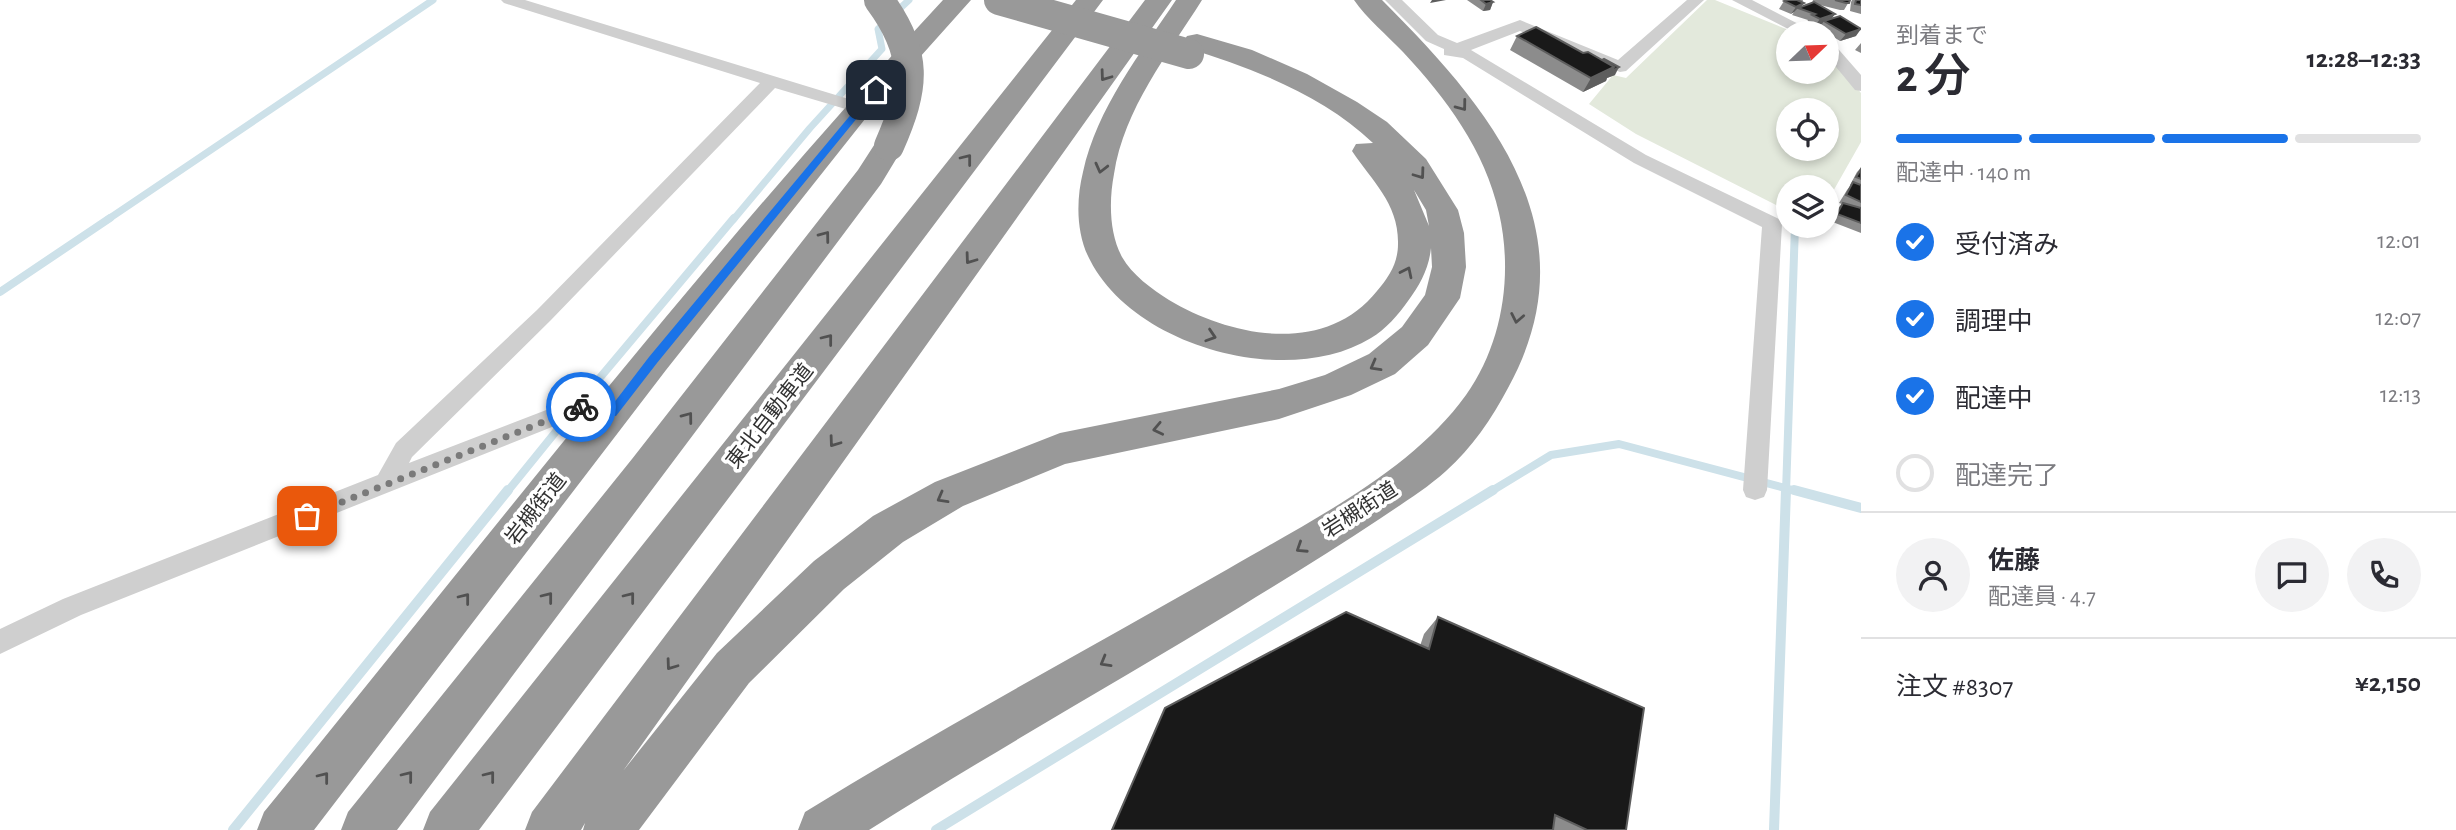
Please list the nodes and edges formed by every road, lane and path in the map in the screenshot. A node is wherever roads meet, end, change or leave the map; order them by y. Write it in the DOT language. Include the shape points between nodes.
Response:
graph roads {
  1 [pos="509,0"];
  2 [pos="879,0"];
  3 [pos="958,0"];
  4 [pos="999,0"];
  5 [pos="1048,0"];
  6 [pos="1090,0"];
  7 [pos="1158,0"];
  8 [pos="1189,0"];
  9 [pos="1367,0"];
  10 [pos="1393,0"];
  11 [pos="1696,0"];
  12 [pos="1740,0"];
  13 [pos="1783,21"];
  14 [pos="1193,48"];
  15 [pos="1440,54"];
  16 [pos="1839,60"];
  17 [pos="773,80"];
  18 [pos="1861,86"];
  19 [pos="843,103"];
  20 [pos="612,413"];
  21 [pos="1755,479"];
  22 [pos="385,485"];
  23 [pos="0,642"];
  24 [pos="282,830"];
  25 [pos="366,830"];
  26 [pos="448,830"];
  27 [pos="550,830"];
  28 [pos="608,830"];
  29 [pos="823,830"];
  1 -- 17 [label="street"];
  25 -- 2 [label="highway, one-way, bridge" via="870,177 905,111 912,79 901,30"];
  3 -- 19 [label="highway, 岩槻街道"];
  4 -- 14 [label="highway, bridge"];
  5 -- 14 [label="highway"];
  26 -- 6 [label="highway, 東北自動車道, one-way"];
  7 -- 27 [label="highway, one-way"];
  8 -- 14 [label="highway, one-way" via="1120,110 1099,171 1097,233 1112,270 1134,294 1173,321 1234,343 1288,347 1350,334 1381,312 1413,259 1412,225 1398,189 1370,153 1327,119"];
  9 -- 15 [label="highway, 岩槻街道"];
  10 -- 15 [label="street" via="1433,38"];
  11 -- 15 [label="street" via="1620,67 1520,25"];
  12 -- 13 [label="street"];
  14 -- 28 [label="highway, one-way" via="1242,56 1297,80 1376,128 1415,166 1442,211 1449,267 1441,298 1415,336 1382,364 1338,385 1279,404 1060,449 948,494 888,529 829,575 733,668"];
  15 -- 21 [label="street" via="1772,224"];
  15 -- 29 [label="highway, 岩槻街道, one-way" via="1514,202 1522,242 1518,321 1506,358 1452,441 1410,478 1280,561 944,754"];
  16 -- 18 [label="street"];
  17 -- 19 [label="street"];
  17 -- 22 [label="street" via="544,315 404,450"];
  19 -- 20 [label="highway, 岩槻街道"];
  20 -- 22 [label="street" via="586,406 567,411"];
  24 -- 20 [label="highway, 岩槻街道, one-way"];
  22 -- 23 [label="street" via="72,607"];
}
